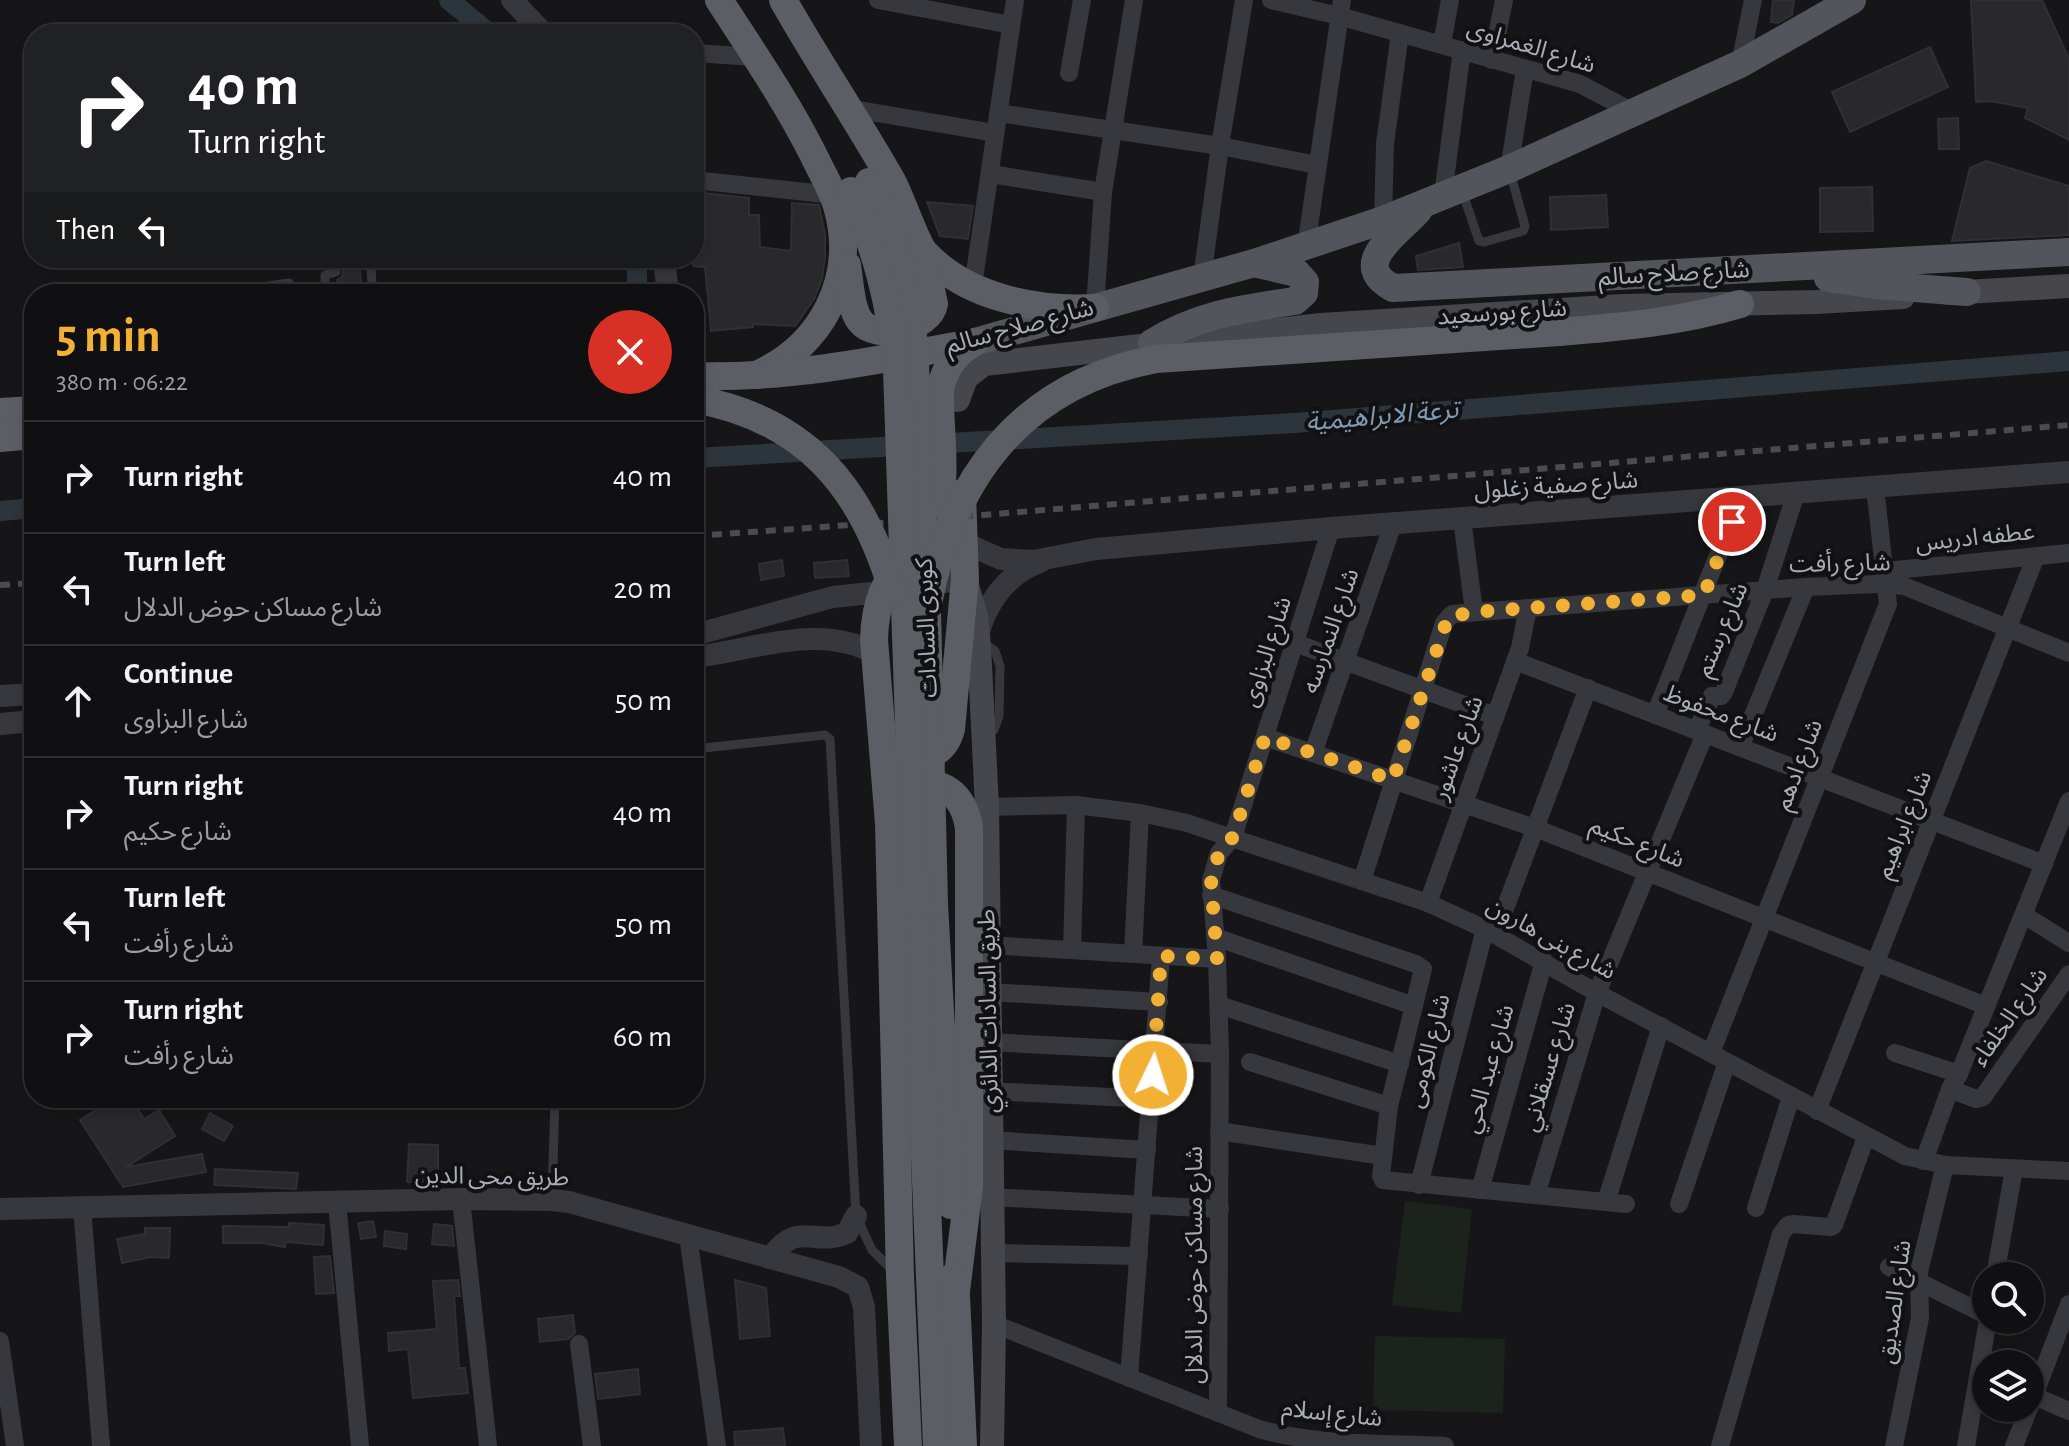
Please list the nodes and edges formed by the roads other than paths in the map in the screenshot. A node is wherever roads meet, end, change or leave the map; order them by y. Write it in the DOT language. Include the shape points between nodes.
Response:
graph roads {
  1 [pos="512,0"];
  2 [pos="719,0"];
  3 [pos="742,0"];
  4 [pos="762,0"];
  5 [pos="783,0"];
  6 [pos="878,0"];
  7 [pos="1015,0"];
  8 [pos="1082,0"];
  9 [pos="1134,0"];
  10 [pos="1244,0"];
  11 [pos="1271,0"];
  12 [pos="1450,0"];
  13 [pos="1504,0"];
  14 [pos="1753,0"];
  15 [pos="1852,0"];
  16 [pos="1340,8"];
  17 [pos="535,24"];
  18 [pos="1011,25"];
  19 [pos="1400,33"];
  20 [pos="1442,44"];
  21 [pos="1462,50"];
  22 [pos="704,54"];
  23 [pos="755,57"];
  24 [pos="1492,60"];
  25 [pos="1740,64"];
  26 [pos="1525,69"];
  27 [pos="1069,73"];
  28 [pos="847,108"];
  29 [pos="998,113"];
  30 [pos="1635,113"];
  31 [pos="1112,129"];
  32 [pos="995,133"];
  33 [pos="1220,146"];
  34 [pos="1317,165"];
  35 [pos="1509,169"];
  36 [pos="990,174"];
  37 [pos="704,181"];
  38 [pos="851,189"];
  39 [pos="1103,192"];
  40 [pos="1444,195"];
  41 [pos="1383,220"];
  42 [pos="1306,247"];
  43 [pos="923,252"];
  44 [pos="2069,252"];
  45 [pos="844,253"];
  46 [pos="1254,263"];
  47 [pos="1784,269"];
  48 [pos="336,272"];
  49 [pos="1202,278"];
  50 [pos="325,284"];
  51 [pos="973,286"];
  52 [pos="2069,286"];
  53 [pos="1967,292"];
  54 [pos="1740,304"];
  55 [pos="1095,308"];
  56 [pos="975,342"];
  57 [pos="1152,343"];
  58 [pos="704,371"];
  59 [pos="756,375"];
  60 [pos="704,400"];
  61 [pos="949,401"];
  62 [pos="24,411"];
  63 [pos="0,412"];
  64 [pos="24,436"];
  65 [pos="0,438"];
  66 [pos="2069,472"];
  67 [pos="951,476"];
  68 [pos="1875,487"];
  69 [pos="1796,493"];
  70 [pos="1741,497"];
  71 [pos="1462,519"];
  72 [pos="1393,524"];
  73 [pos="1331,528"];
  74 [pos="964,543"];
  75 [pos="2069,553"];
  76 [pos="2036,556"];
  77 [pos="1048,558"];
  78 [pos="1886,577"];
  79 [pos="965,579"];
  80 [pos="1806,587"];
  81 [pos="1765,590"];
  82 [pos="881,592"];
  83 [pos="1704,595"];
  84 [pos="1528,608"];
  85 [pos="927,610"];
  86 [pos="1474,612"];
  87 [pos="770,616"];
  88 [pos="2008,628"];
  89 [pos="904,629"];
  90 [pos="704,632"];
  91 [pos="822,637"];
  92 [pos="978,637"];
  93 [pos="1295,643"];
  94 [pos="2069,653"];
  95 [pos="876,654"];
  96 [pos="704,655"];
  97 [pos="1515,661"];
  98 [pos="1345,662"];
  99 [pos="1588,688"];
  100 [pos="1424,690"];
  101 [pos="24,695"];
  102 [pos="0,696"];
  103 [pos="1655,715"];
  104 [pos="1495,716"];
  105 [pos="24,722"];
  106 [pos="0,724"];
  107 [pos="882,732"];
  108 [pos="1701,732"];
  109 [pos="1265,737"];
  110 [pos="1740,747"];
  111 [pos="704,748"];
  112 [pos="1313,753"];
  113 [pos="1820,777"];
  114 [pos="1393,780"];
  115 [pos="2069,801"];
  116 [pos="1464,804"];
  117 [pos="1076,805"];
  118 [pos="1140,813"];
  119 [pos="978,818"];
  120 [pos="1932,821"];
  121 [pos="889,823"];
  122 [pos="1535,828"];
  123 [pos="1233,837"];
  124 [pos="2044,864"];
  125 [pos="1647,873"];
  126 [pos="1362,881"];
  127 [pos="1211,895"];
  128 [pos="1428,903"];
  129 [pos="925,906"];
  130 [pos="2024,915"];
  131 [pos="1764,919"];
  132 [pos="1490,932"];
  133 [pos="1215,937"];
  134 [pos="2069,943"];
  135 [pos="988,945"];
  136 [pos="1072,950"];
  137 [pos="1133,954"];
  138 [pos="1161,956"];
  139 [pos="1217,959"];
  140 [pos="1544,961"];
  141 [pos="1876,963"];
  142 [pos="2069,974"];
  143 [pos="989,992"];
  144 [pos="1597,993"];
  145 [pos="1159,1002"];
  146 [pos="1219,1005"];
  147 [pos="1414,1006"];
  148 [pos="1986,1006"];
  149 [pos="1661,1026"];
  150 [pos="989,1042"];
  151 [pos="1155,1050"];
  152 [pos="1895,1053"];
  153 [pos="1220,1054"];
  154 [pos="1719,1058"];
  155 [pos="1250,1062"];
  156 [pos="1400,1064"];
  157 [pos="1955,1081"];
  158 [pos="990,1091"];
  159 [pos="1791,1097"];
  160 [pos="1151,1099"];
  161 [pos="1389,1106"];
  162 [pos="555,1108"];
  163 [pos="1817,1111"];
  164 [pos="1219,1131"];
  165 [pos="1866,1137"];
  166 [pos="990,1140"];
  167 [pos="1147,1150"];
  168 [pos="1383,1156"];
  169 [pos="1924,1161"];
  170 [pos="1945,1165"];
  171 [pos="2014,1169"];
  172 [pos="2069,1171"];
  173 [pos="1419,1185"];
  174 [pos="1480,1190"];
  175 [pos="1536,1195"];
  176 [pos="991,1197"];
  177 [pos="461,1199"];
  178 [pos="552,1200"];
  179 [pos="337,1202"];
  180 [pos="1606,1202"];
  181 [pos="1626,1204"];
  182 [pos="1679,1204"];
  183 [pos="1143,1205"];
  184 [pos="82,1207"];
  185 [pos="1756,1208"];
  186 [pos="0,1209"];
  187 [pos="1220,1209"];
  188 [pos="856,1216"];
  189 [pos="688,1235"];
  190 [pos="992,1253"];
  191 [pos="1139,1256"];
  192 [pos="770,1258"];
  193 [pos="1997,1262"];
  194 [pos="1889,1267"];
  195 [pos="900,1276"];
  196 [pos="1918,1283"];
  197 [pos="944,1292"];
  198 [pos="2069,1304"];
  199 [pos="1972,1310"];
  200 [pos="994,1324"];
  201 [pos="1984,1334"];
  202 [pos="0,1341"];
  203 [pos="579,1344"];
  204 [pos="2044,1369"];
  205 [pos="1129,1378"];
  206 [pos="2044,1406"];
  207 [pos="2069,1411"];
  208 [pos="1218,1413"];
  209 [pos="2023,1422"];
  210 [pos="1281,1441"];
  211 [pos="10,1444"];
  212 [pos="1348,1444"];
  213 [pos="101,1446"];
  214 [pos="360,1446"];
  215 [pos="488,1446"];
  216 [pos="592,1446"];
  217 [pos="717,1446"];
  218 [pos="871,1446"];
  219 [pos="908,1446"];
  220 [pos="937,1446"];
  221 [pos="963,1446"];
  222 [pos="992,1446"];
  223 [pos="1445,1446"];
  224 [pos="1720,1446"];
  225 [pos="1894,1446"];
  226 [pos="1966,1446"];
  227 [pos="2014,1446"];
  1 -- 17 [label="street"];
  2 -- 23 [label="highway"];
  3 -- 38 [label="highway, كوبرى السادات"];
  4 -- 38 [label="highway, كوبرى السادات" via="834,118"];
  5 -- 28 [label="highway"];
  6 -- 18 [label="street"];
  7 -- 18 [label="street"];
  8 -- 27 [label="street"];
  9 -- 31 [label="street"];
  10 -- 33 [label="street"];
  11 -- 16 [label="street, شارع الغمراوى"];
  12 -- 20 [label="street"];
  13 -- 24 [label="street"];
  14 -- 25 [label="street"];
  15 -- 25 [label="main road, شارع صلاح سالم"];
  16 -- 19 [label="street, شارع الغمراوى"];
  16 -- 34 [label="street"];
  18 -- 29 [label="street"];
  19 -- 20 [label="street, شارع الغمراوى"];
  19 -- 41 [label="street" via="1385,144"];
  20 -- 21 [label="street, شارع الغمراوى"];
  21 -- 24 [label="street, شارع الغمراوى"];
  21 -- 40 [label="street"];
  22 -- 23 [label="street"];
  23 -- 38 [label="highway" via="804,136"];
  24 -- 26 [label="street, شارع الغمراوى"];
  25 -- 30 [label="main road, شارع صلاح سالم"];
  26 -- 30 [label="street, شارع الغمراوى" via="1580,84"];
  26 -- 35 [label="street"];
  28 -- 32 [label="street"];
  28 -- 43 [label="highway" via="893,183"];
  29 -- 31 [label="street"];
  29 -- 32 [label="street"];
  30 -- 35 [label="main road, شارع صلاح سالم"];
  31 -- 33 [label="street"];
  31 -- 39 [label="street"];
  32 -- 36 [label="street"];
  33 -- 34 [label="street"];
  33 -- 49 [label="street"];
  34 -- 42 [label="street"];
  35 -- 40 [label="main road, شارع صلاح سالم"];
  35 -- 40 [label="lane" via="1523,231 1479,241"];
  36 -- 39 [label="street"];
  36 -- 51 [label="street"];
  37 -- 38 [label="street"];
  38 -- 45 [label="highway" via="842,229"];
  38 -- 85 [label="highway, كوبرى السادات, bridge" via="896,249 912,320"];
  38 -- 89 [label="highway, كوبرى السادات, bridge" via="881,269 892,327"];
  39 -- 55 [label="street"];
  40 -- 41 [label="main road, شارع صلاح سالم"];
  40 -- 47 [label="main road, شارع صلاح سالم" via="1377,253 1374,263 1383,283 1393,288"];
  41 -- 42 [label="main road, شارع صلاح سالم"];
  42 -- 46 [label="main road, شارع صلاح سالم"];
  43 -- 45 [label="highway" via="933,312 921,322 885,333 867,328 856,314"];
  43 -- 51 [label="highway"];
  44 -- 47 [label="main road, شارع صلاح سالم"];
  45 -- 59 [label="highway" via="836,293 817,329 792,355"];
  46 -- 49 [label="main road, شارع صلاح سالم"];
  46 -- 57 [label="main road" via="1297,273 1305,282 1304,293 1295,301 1210,316"];
  47 -- 53 [label="main road" via="1875,285"];
  48 -- 50 [label="lane" via="325,275"];
  49 -- 55 [label="main road, شارع صلاح سالم"];
  51 -- 55 [label="highway" via="1044,308"];
  52 -- 53 [label="main road, شارع بورسعيد"];
  53 -- 54 [label="main road, شارع بورسعيد"];
  54 -- 57 [label="main road, شارع بورسعيد" via="1421,318"];
  54 -- 85 [label="highway, bridge" via="1653,324 1128,364 1075,384 1006,435 980,469 944,539"];
  55 -- 56 [label="main road, شارع صلاح سالم"];
  56 -- 59 [label="highway, شارع صلاح سالم"];
  56 -- 61 [label="highway" via="948,366 940,390"];
  57 -- 61 [label="main road, شارع بورسعيد" via="984,364"];
  58 -- 59 [label="highway, شارع صلاح سالم"];
  60 -- 89 [label="highway, كوبرى السادات, bridge" via="756,417 795,439 845,487 870,527"];
  61 -- 67 [label="highway"];
  62 -- 63 [label="highway"];
  64 -- 65 [label="highway"];
  66 -- 68 [label="street, شارع صفية زغلول"];
  67 -- 74 [label="highway"];
  67 -- 82 [label="highway" via="928,532"];
  68 -- 69 [label="street, شارع صفية زغلول"];
  68 -- 78 [label="street, شارع ادهم"];
  69 -- 70 [label="street, شارع صفية زغلول"];
  69 -- 81 [label="street, شارع رستم"];
  70 -- 71 [label="street, شارع صفية زغلول"];
  70 -- 83 [label="street"];
  71 -- 72 [label="street, شارع صفية زغلول"];
  71 -- 86 [label="street"];
  72 -- 73 [label="street, شارع صفية زغلول"];
  72 -- 98 [label="street, شارع النمارسه"];
  73 -- 77 [label="street, شارع صفية زغلول"];
  73 -- 93 [label="street, شارع البزاوى"];
  74 -- 77 [label="street, شارع صفية زغلول" via="1001,559"];
  74 -- 79 [label="highway"];
  75 -- 76 [label="street, عطفه ادريس"];
  76 -- 78 [label="street, عطفه ادريس"];
  76 -- 88 [label="street, شارع ابراهيم"];
  77 -- 92 [label="street, شارع صفية زغلول" via="1020,571 998,592"];
  78 -- 80 [label="street, شارع رأفت"];
  78 -- 88 [label="street, شارع رأفت"];
  78 -- 113 [label="street, شارع ادهم" via="1888,604"];
  79 -- 82 [label="street"];
  79 -- 92 [label="main road"];
  79 -- 107 [label="highway" via="948,742 927,756 909,756 893,748"];
  80 -- 81 [label="street, شارع رأفت"];
  80 -- 110 [label="street"];
  81 -- 83 [label="street, شارع رأفت"];
  81 -- 108 [label="street, شارع رستم" via="1723,695 1712,696"];
  82 -- 87 [label="street" via="833,597"];
  82 -- 95 [label="highway" via="875,615"];
  83 -- 84 [label="street, شارع رأفت"];
  83 -- 103 [label="street"];
  84 -- 86 [label="street, شارع رأفت"];
  84 -- 97 [label="street, شارع عاشور"];
  85 -- 129 [label="highway, كوبرى السادات, bridge"];
  86 -- 100 [label="street, شارع رأفت" via="1445,619"];
  87 -- 90 [label="street"];
  87 -- 91 [label="street" via="817,616 826,628"];
  88 -- 94 [label="street, شارع رأفت"];
  88 -- 120 [label="street, شارع ابراهيم"];
  89 -- 129 [label="highway, كوبرى السادات, bridge"];
  91 -- 95 [label="street"];
  91 -- 96 [label="street"];
  92 -- 119 [label="main road" via="984,737"];
  93 -- 98 [label="street"];
  93 -- 109 [label="street, شارع البزاوى"];
  95 -- 107 [label="highway"];
  97 -- 99 [label="street, شارع محفوظ"];
  97 -- 104 [label="street, شارع عاشور"];
  98 -- 100 [label="street"];
  98 -- 112 [label="street, شارع النمارسه"];
  99 -- 103 [label="street, شارع محفوظ"];
  99 -- 122 [label="street, شارع الكومى"];
  100 -- 104 [label="street"];
  100 -- 114 [label="street, شارع رأفت"];
  101 -- 102 [label="street"];
  103 -- 108 [label="street, شارع محفوظ"];
  104 -- 116 [label="street, شارع عاشور"];
  105 -- 106 [label="street"];
  107 -- 121 [label="highway"];
  108 -- 110 [label="street, شارع محفوظ"];
  108 -- 125 [label="street, شارع عسقلاني"];
  109 -- 112 [label="street, شارع حكيم"];
  109 -- 123 [label="street, شارع البزاوى"];
  110 -- 113 [label="street, شارع محفوظ"];
  111 -- 188 [label="lane" via="825,735 830,739"];
  112 -- 114 [label="street, شارع حكيم"];
  113 -- 120 [label="street, شارع محفوظ"];
  113 -- 131 [label="street, شارع ادهم"];
  114 -- 116 [label="street, شارع حكيم"];
  114 -- 126 [label="street, شارع رأفت"];
  115 -- 124 [label="street"];
  116 -- 122 [label="street, شارع حكيم"];
  116 -- 128 [label="street, شارع عاشور"];
  117 -- 118 [label="street, شارع بنى هارون"];
  117 -- 119 [label="street, شارع بنى هارون"];
  117 -- 136 [label="street"];
  118 -- 123 [label="street, شارع بنى هارون"];
  118 -- 137 [label="street"];
  119 -- 121 [label="highway" via="955,794 931,785 917,787 896,802"];
  119 -- 135 [label="highway"];
  119 -- 197 [label="highway" via="969,1186"];
  120 -- 124 [label="street, شارع محفوظ"];
  120 -- 141 [label="street, شارع ابراهيم"];
  121 -- 195 [label="highway"];
  122 -- 125 [label="street, شارع حكيم"];
  122 -- 132 [label="street, شارع الكومى"];
  123 -- 126 [label="street, شارع بنى هارون"];
  123 -- 127 [label="street, شارع مساكن حوض الدلال" via="1219,853"];
  124 -- 130 [label="street"];
  125 -- 131 [label="street, شارع حكيم"];
  125 -- 144 [label="street, شارع عسقلاني"];
  126 -- 128 [label="street, شارع بنى هارون"];
  127 -- 133 [label="street, شارع مساكن حوض الدلال"];
  127 -- 147 [label="street" via="1420,966 1424,973"];
  128 -- 132 [label="street, شارع بنى هارون"];
  129 -- 197 [label="highway, كوبرى السادات"];
  130 -- 134 [label="street"];
  130 -- 148 [label="street"];
  131 -- 141 [label="street, شارع حكيم"];
  131 -- 154 [label="street, شارع ادهم"];
  132 -- 140 [label="street, شارع بنى هارون"];
  132 -- 173 [label="street, شارع الكومى"];
  133 -- 139 [label="street, شارع مساكن حوض الدلال"];
  133 -- 147 [label="street"];
  135 -- 136 [label="street"];
  135 -- 143 [label="main road, طريق السادات الدائري"];
  136 -- 137 [label="street"];
  137 -- 138 [label="street"];
  138 -- 139 [label="street"];
  138 -- 145 [label="street"];
  139 -- 146 [label="street, شارع مساكن حوض الدلال"];
  140 -- 144 [label="street, شارع بنى هارون"];
  140 -- 174 [label="street, شارع عبد الحي"];
  141 -- 148 [label="street, شارع حكيم"];
  141 -- 163 [label="street, شارع ابراهيم"];
  142 -- 157 [label="street, شارع الخلفاء" via="1983,1097 1976,1099"];
  143 -- 145 [label="street"];
  143 -- 150 [label="main road, طريق السادات الدائري"];
  144 -- 149 [label="street, شارع بنى هارون"];
  144 -- 175 [label="street, شارع عسقلاني"];
  145 -- 151 [label="street"];
  146 -- 153 [label="street, شارع مساكن حوض الدلال"];
  146 -- 156 [label="street"];
  147 -- 156 [label="street"];
  148 -- 157 [label="street"];
  149 -- 154 [label="street, شارع بنى هارون"];
  149 -- 180 [label="street"];
  150 -- 151 [label="street"];
  150 -- 158 [label="main road, طريق السادات الدائري"];
  151 -- 153 [label="street"];
  151 -- 160 [label="street"];
  152 -- 157 [label="street"];
  153 -- 164 [label="street, شارع مساكن حوض الدلال"];
  154 -- 159 [label="street, شارع بنى هارون"];
  154 -- 182 [label="street, شارع ادهم"];
  155 -- 161 [label="street"];
  156 -- 161 [label="street"];
  157 -- 169 [label="street"];
  158 -- 160 [label="street"];
  158 -- 166 [label="main road, طريق السادات الدائري"];
  159 -- 163 [label="street, شارع بنى هارون"];
  159 -- 185 [label="street"];
  160 -- 167 [label="street"];
  161 -- 168 [label="street"];
  162 -- 178 [label="lane"];
  163 -- 165 [label="street, شارع بنى هارون"];
  164 -- 168 [label="street"];
  164 -- 187 [label="street, شارع مساكن حوض الدلال"];
  165 -- 169 [label="street, شارع بنى هارون"];
  165 -- 224 [label="street" via="1834,1225 1793,1224 1781,1234"];
  166 -- 167 [label="street"];
  166 -- 176 [label="main road, طريق السادات الدائري"];
  167 -- 183 [label="street"];
  168 -- 173 [label="street" via="1383,1180"];
  169 -- 170 [label="street, شارع بنى هارون"];
  170 -- 171 [label="street, شارع بنى هارون"];
  170 -- 196 [label="street, شارع الصديق"];
  171 -- 172 [label="street, شارع بنى هارون"];
  171 -- 193 [label="street"];
  173 -- 174 [label="street"];
  174 -- 175 [label="street"];
  175 -- 180 [label="street"];
  176 -- 183 [label="street"];
  176 -- 190 [label="main road, طريق السادات الدائري"];
  177 -- 178 [label="street, طريق محى الدين"];
  177 -- 179 [label="street, طريق محى الدين"];
  177 -- 215 [label="street"];
  178 -- 189 [label="street, طريق محى الدين"];
  179 -- 184 [label="street, طريق محى الدين"];
  179 -- 214 [label="street"];
  180 -- 181 [label="street"];
  183 -- 187 [label="street"];
  183 -- 191 [label="street"];
  184 -- 186 [label="street, طريق محى الدين"];
  184 -- 213 [label="street"];
  187 -- 208 [label="street, شارع مساكن حوض الدلال"];
  188 -- 192 [label="street" via="847,1233 795,1236"];
  188 -- 195 [label="lane" via="872,1250"];
  189 -- 192 [label="street, طريق محى الدين"];
  189 -- 217 [label="street"];
  190 -- 191 [label="street"];
  190 -- 200 [label="main road, طريق السادات الدائري"];
  191 -- 205 [label="street"];
  192 -- 218 [label="street, طريق محى الدين" via="858,1287 863,1297"];
  194 -- 196 [label="street"];
  195 -- 219 [label="highway"];
  196 -- 199 [label="street"];
  196 -- 225 [label="street, شارع الصديق" via="1920,1318"];
  197 -- 220 [label="highway"];
  197 -- 221 [label="highway"];
  198 -- 204 [label="street"];
  200 -- 205 [label="street, شارع إسلام"];
  200 -- 222 [label="main road, طريق السادات الدائري"];
  201 -- 226 [label="street"];
  202 -- 211 [label="street"];
  203 -- 216 [label="street"];
  205 -- 208 [label="street, شارع إسلام"];
  206 -- 207 [label="street"];
  208 -- 210 [label="street, شارع إسلام"];
  209 -- 227 [label="street"];
  210 -- 212 [label="street, شارع إسلام"];
  212 -- 223 [label="street, شارع إسلام"];
}
